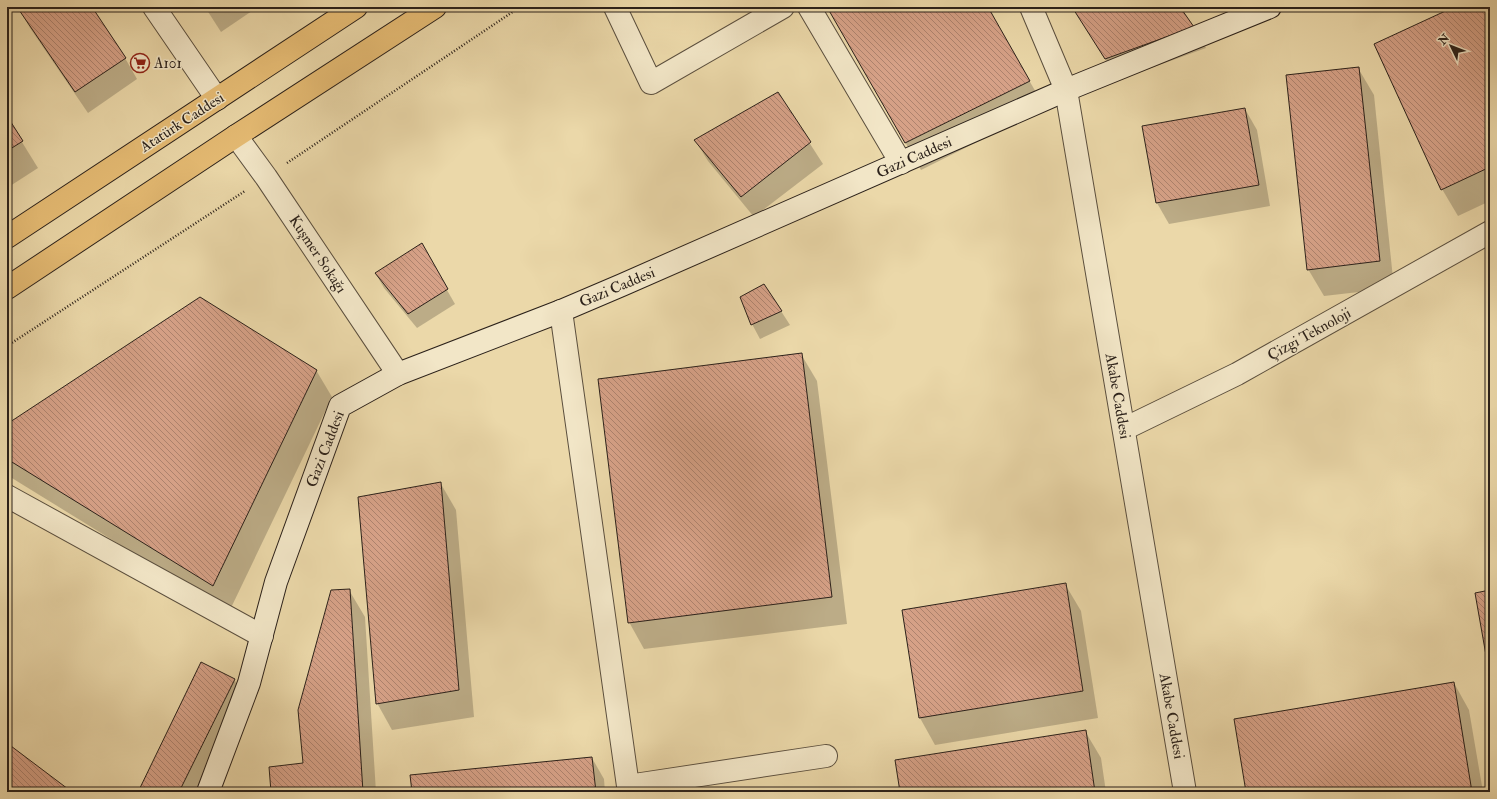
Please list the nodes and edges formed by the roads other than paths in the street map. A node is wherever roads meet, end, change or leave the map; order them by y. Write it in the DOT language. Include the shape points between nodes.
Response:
graph roads {
  1 [pos="154,7"];
  2 [pos="356,7"];
  3 [pos="436,7"];
  4 [pos="615,7"];
  5 [pos="783,7"];
  6 [pos="810,7"];
  7 [pos="1030,7"];
  8 [pos="1270,7"];
  9 [pos="1066,90"];
  10 [pos="217,99"];
  11 [pos="236,136"];
  12 [pos="901,163"];
  13 [pos="1490,232"];
  14 [pos="7,237"];
  15 [pos="7,288"];
  16 [pos="561,311"];
  17 [pos="398,374"];
  18 [pos="1124,429"];
  19 [pos="7,496"];
  20 [pos="262,636"];
  21 [pos="826,756"];
  22 [pos="208,792"];
  23 [pos="1185,792"];
  1 -- 10 [label="street"];
  2 -- 10 [label="main road, Atatürk Caddesi"];
  3 -- 11 [label="main road"];
  4 -- 5 [label="street" via="651,83"];
  6 -- 12 [label="street"];
  7 -- 9 [label="street, Akabe Caddesi"];
  8 -- 9 [label="street, Gazi Caddesi"];
  9 -- 12 [label="street, Gazi Caddesi"];
  9 -- 18 [label="street, Akabe Caddesi"];
  10 -- 14 [label="main road, Atatürk Caddesi"];
  11 -- 15 [label="main road"];
  11 -- 17 [label="street, Kuşmer Sokağı"];
  12 -- 16 [label="street, Gazi Caddesi"];
  13 -- 18 [label="street, Çizgi Teknoloji" via="1237,374"];
  16 -- 17 [label="street, Gazi Caddesi"];
  16 -- 21 [label="street" via="628,786"];
  17 -- 20 [label="street, Gazi Caddesi" via="340,406 276,582"];
  18 -- 23 [label="street, Akabe Caddesi"];
  19 -- 20 [label="street"];
  20 -- 22 [label="street, Gazi Caddesi" via="249,684"];
}
